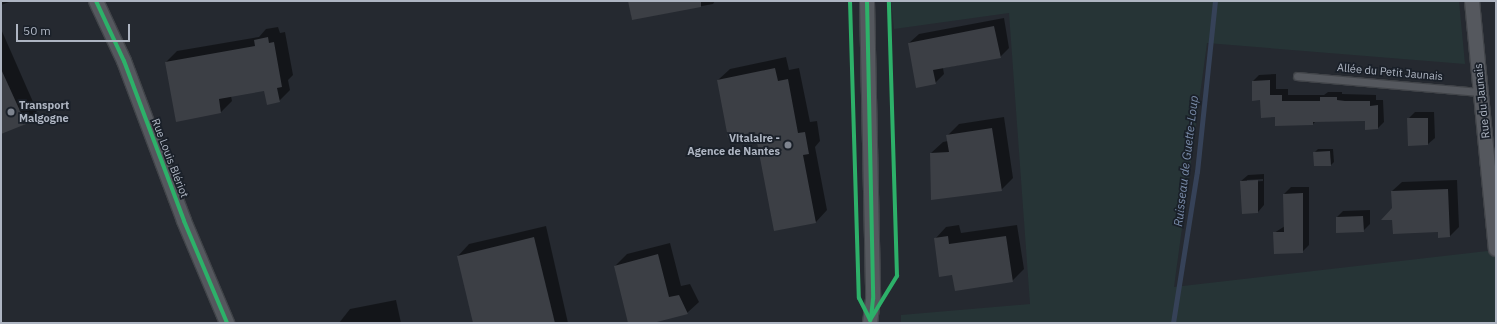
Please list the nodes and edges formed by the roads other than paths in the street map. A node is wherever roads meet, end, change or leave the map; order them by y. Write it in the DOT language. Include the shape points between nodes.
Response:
graph roads {
  1 [pos="96,1"];
  2 [pos="867,1"];
  3 [pos="1472,1"];
  4 [pos="1297,76"];
  5 [pos="1481,92"];
  6 [pos="1496,249"];
  7 [pos="227,323"];
  8 [pos="870,323"];
  1 -- 7 [label="street, Rue Louis Blériot" via="124,61 184,221"];
  2 -- 8 [label="street" via="873,299"];
  3 -- 5 [label="street, Rue du Jaunais"];
  4 -- 5 [label="lane, Allée du Petit Jaunais"];
  5 -- 6 [label="street, Rue du Jaunais"];
}
